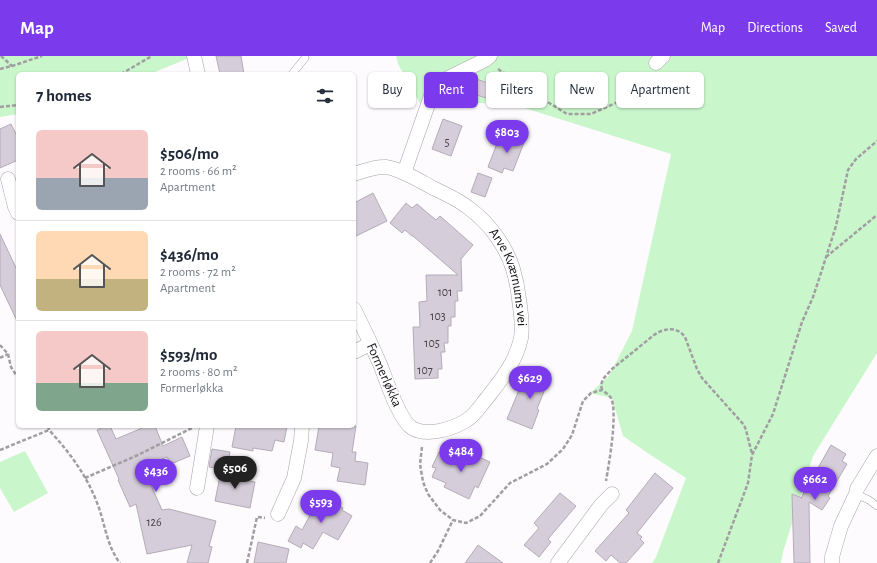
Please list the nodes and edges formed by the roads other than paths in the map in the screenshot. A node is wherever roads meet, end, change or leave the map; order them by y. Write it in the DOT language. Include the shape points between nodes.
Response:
graph roads {
  1 [pos="194,56"];
  2 [pos="305,58"];
  3 [pos="487,58"];
  4 [pos="198,72"];
  5 [pos="294,72"];
  6 [pos="356,173"];
  7 [pos="404,173"];
  8 [pos="8,179"];
  9 [pos="16,209"];
  10 [pos="356,313"];
  11 [pos="370,344"];
  12 [pos="356,351"];
  13 [pos="208,428"];
  14 [pos="302,428"];
  15 [pos="423,432"];
  16 [pos="877,456"];
  17 [pos="197,488"];
  18 [pos="612,494"];
  19 [pos="856,494"];
  20 [pos="877,506"];
  21 [pos="278,514"];
  22 [pos="558,563"];
  23 [pos="832,563"];
  1 -- 4 [label="street"];
  2 -- 5 [label="lane"];
  3 -- 7 [label="street" via="446,78 432,93"];
  6 -- 7 [label="street, Arve Kværnums vei" via="386,167"];
  7 -- 15 [label="street, Arve Kværnums vei" via="469,208 493,231 513,269 521,317 521,337 517,352 507,373 481,406 468,420 454,427"];
  8 -- 9 [label="street"];
  10 -- 11 [label="street, Formerløkka"];
  11 -- 12 [label="street"];
  11 -- 15 [label="street, Formerløkka" via="405,421 412,428"];
  13 -- 17 [label="street"];
  14 -- 21 [label="street" via="294,478"];
  16 -- 19 [label="street"];
  18 -- 22 [label="street"];
  19 -- 20 [label="lane"];
  19 -- 23 [label="street" via="841,526"];
}
